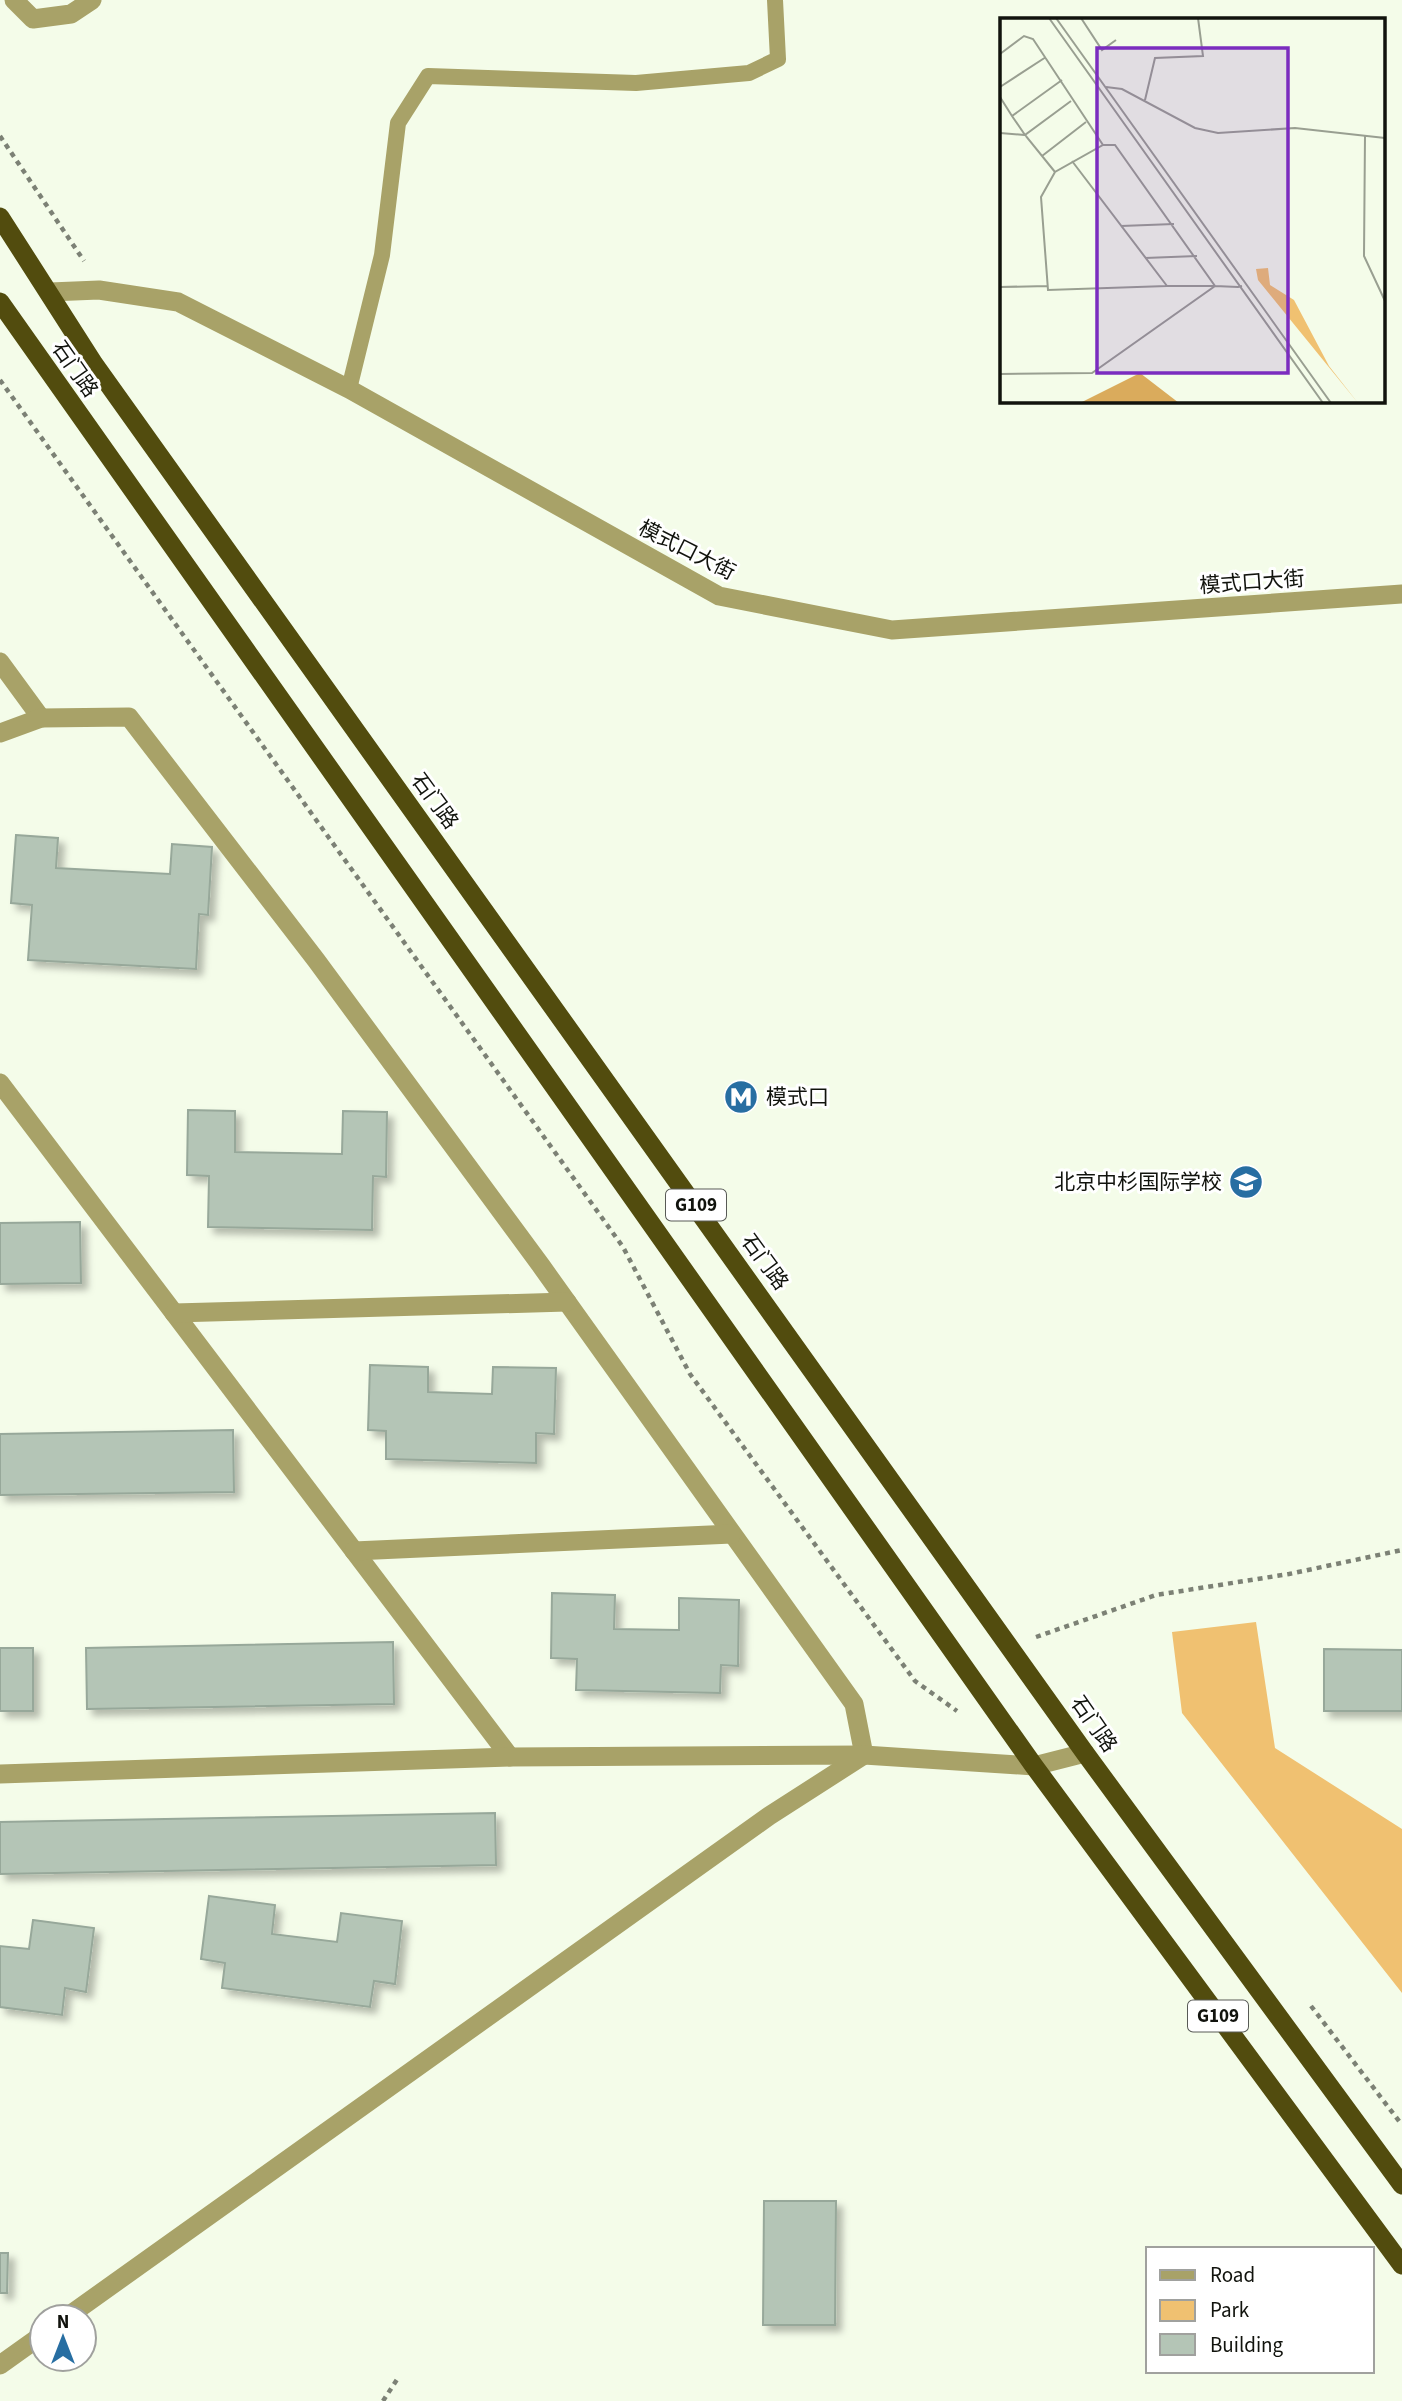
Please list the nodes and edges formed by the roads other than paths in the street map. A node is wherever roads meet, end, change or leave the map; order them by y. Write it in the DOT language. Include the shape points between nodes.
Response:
graph roads {
  1 [pos="14,0"];
  2 [pos="92,0"];
  3 [pos="775,0"];
  4 [pos="0,217"];
  5 [pos="50,292"];
  6 [pos="0,302"];
  7 [pos="349,389"];
  8 [pos="1402,594"];
  9 [pos="0,662"];
  10 [pos="41,718"];
  11 [pos="0,733"];
  12 [pos="0,1083"];
  13 [pos="567,1302"];
  14 [pos="174,1313"];
  15 [pos="732,1534"];
  16 [pos="354,1551"];
  17 [pos="1085,1753"];
  18 [pos="863,1755"];
  19 [pos="510,1756"];
  20 [pos="1034,1766"];
  21 [pos="0,1774"];
  22 [pos="1402,2185"];
  23 [pos="1402,2265"];
  24 [pos="87,2303"];
  25 [pos="28,2345"];
  26 [pos="0,2365"];
  1 -- 2 [label="street" via="33,19 71,15"];
  3 -- 7 [label="lane" via="778,59 749,73 636,83 428,76 398,124 382,254"];
  4 -- 5 [label="highway, 石门路 / G109"];
  5 -- 7 [label="street, 模式口大街" via="99,290 178,302"];
  5 -- 17 [label="highway, 石门路 / G109" via="102,375"];
  6 -- 20 [label="highway, 石门路 / G109"];
  7 -- 8 [label="street, 模式口大街" via="719,596 892,630"];
  9 -- 10 [label="street"];
  10 -- 11 [label="street"];
  10 -- 13 [label="street" via="129,717 316,960"];
  12 -- 14 [label="street"];
  13 -- 14 [label="street"];
  13 -- 15 [label="street"];
  14 -- 16 [label="street"];
  15 -- 16 [label="street"];
  15 -- 18 [label="street" via="854,1704"];
  16 -- 19 [label="street"];
  17 -- 20 [label="street"];
  17 -- 22 [label="highway, 石门路 / G109"];
  18 -- 19 [label="street"];
  18 -- 20 [label="street"];
  18 -- 24 [label="street" via="769,1816"];
  19 -- 21 [label="street"];
  20 -- 23 [label="highway, 石门路 / G109"];
  25 -- 26 [label="street"];
}
